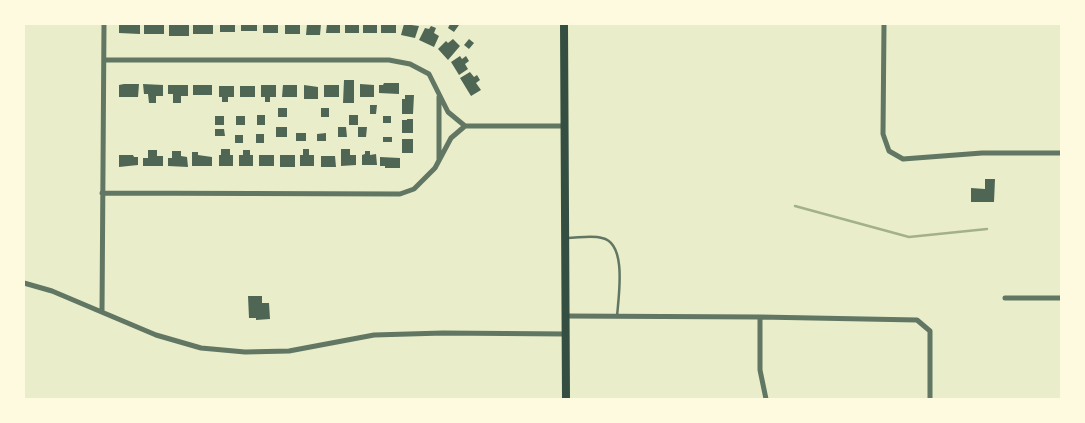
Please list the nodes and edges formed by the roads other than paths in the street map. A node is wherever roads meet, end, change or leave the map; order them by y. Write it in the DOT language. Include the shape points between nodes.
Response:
graph roads {
  1 [pos="104,24"];
  2 [pos="564,24"];
  3 [pos="884,24"];
  4 [pos="104,60"];
  5 [pos="439,95"];
  6 [pos="465,126"];
  7 [pos="565,126"];
  8 [pos="1061,153"];
  9 [pos="439,162"];
  10 [pos="102,193"];
  11 [pos="566,238"];
  12 [pos="24,283"];
  13 [pos="1005,298"];
  14 [pos="1061,298"];
  15 [pos="102,312"];
  16 [pos="566,316"];
  17 [pos="616,317"];
  18 [pos="760,317"];
  19 [pos="566,334"];
  20 [pos="566,399"];
  21 [pos="766,399"];
  22 [pos="930,399"];
  1 -- 4 [label="street"];
  2 -- 7 [label="main road"];
  3 -- 8 [label="street" via="883,134 889,151 902,159 982,152"];
  4 -- 5 [label="street" via="389,60 410,64 429,74"];
  4 -- 10 [label="street"];
  5 -- 6 [label="street" via="448,112"];
  5 -- 9 [label="street"];
  6 -- 7 [label="street"];
  6 -- 9 [label="street" via="451,138"];
  7 -- 11 [label="main road"];
  9 -- 10 [label="street" via="414,189 400,194"];
  10 -- 15 [label="street"];
  11 -- 16 [label="main road"];
  11 -- 17 [label="lane" via="602,238 611,242 620,270"];
  12 -- 15 [label="street"];
  13 -- 14 [label="street"];
  15 -- 19 [label="street" via="156,335 201,348 245,352 289,351 374,335"];
  16 -- 17 [label="street"];
  16 -- 19 [label="main road"];
  17 -- 18 [label="street"];
  18 -- 21 [label="street" via="760,370"];
  18 -- 22 [label="street" via="917,320 930,332"];
  19 -- 20 [label="main road"];
}
